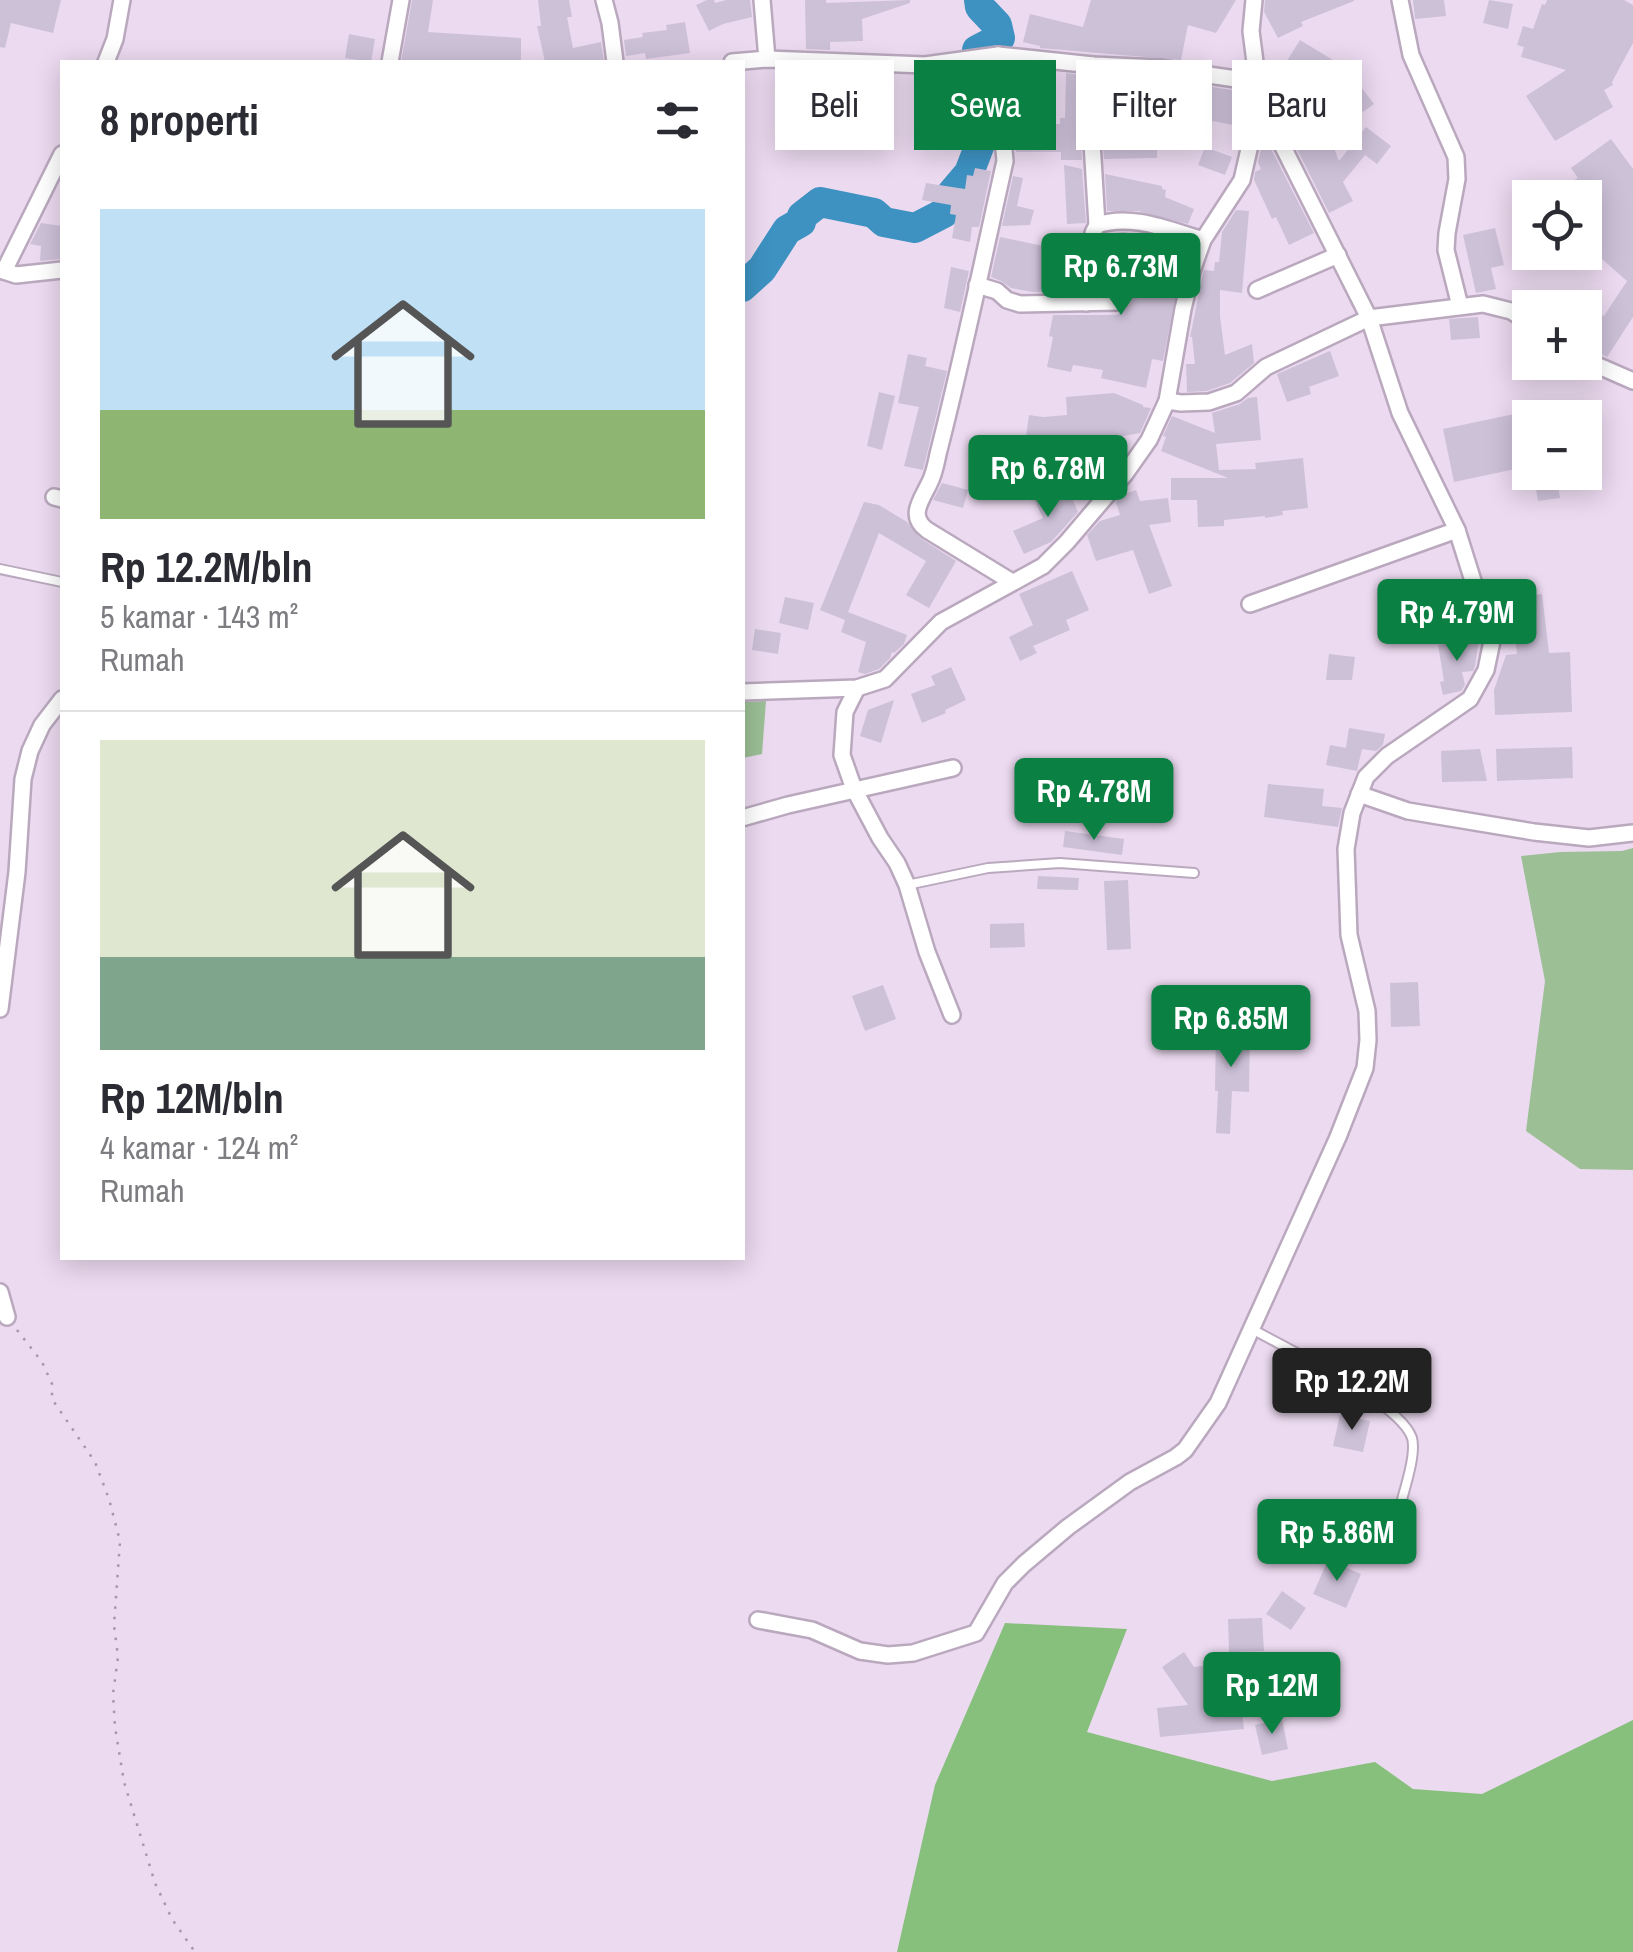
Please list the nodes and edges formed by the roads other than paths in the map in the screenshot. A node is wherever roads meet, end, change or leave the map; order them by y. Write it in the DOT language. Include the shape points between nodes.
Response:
graph roads {
  1 [pos="122,0"];
  2 [pos="400,0"];
  3 [pos="604,0"];
  4 [pos="762,0"];
  5 [pos="1254,0"];
  6 [pos="1400,0"];
  7 [pos="992,55"];
  8 [pos="768,59"];
  9 [pos="107,60"];
  10 [pos="390,60"];
  11 [pos="615,60"];
  12 [pos="1254,60"];
  13 [pos="745,61"];
  14 [pos="1076,63"];
  15 [pos="1092,150"];
  16 [pos="1249,150"];
  17 [pos="1285,150"];
  18 [pos="60,158"];
  19 [pos="1097,225"];
  20 [pos="1203,240"];
  21 [pos="1338,255"];
  22 [pos="60,270"];
  23 [pos="2,271"];
  24 [pos="977,286"];
  25 [pos="1257,290"];
  26 [pos="1117,302"];
  27 [pos="1086,303"];
  28 [pos="1460,306"];
  29 [pos="1512,312"];
  30 [pos="1369,318"];
  31 [pos="1602,367"];
  32 [pos="1633,381"];
  33 [pos="1167,401"];
  34 [pos="1457,530"];
  35 [pos="0,569"];
  36 [pos="60,582"];
  37 [pos="1012,582"];
  38 [pos="1250,604"];
  39 [pos="857,688"];
  40 [pos="745,692"];
  41 [pos="60,702"];
  42 [pos="953,768"];
  43 [pos="854,790"];
  44 [pos="1359,794"];
  45 [pos="745,817"];
  46 [pos="1633,833"];
  47 [pos="1194,873"];
  48 [pos="907,885"];
  49 [pos="1,983"];
  50 [pos="0,1009"];
  51 [pos="952,1015"];
  52 [pos="0,1292"];
  53 [pos="8,1317"];
  54 [pos="1252,1329"];
  55 [pos="1398,1515"];
  56 [pos="758,1620"];
  1 -- 9 [label="street"];
  2 -- 10 [label="street"];
  3 -- 11 [label="street"];
  4 -- 8 [label="street"];
  5 -- 12 [label="street"];
  6 -- 28 [label="street" via="1411,55 1456,156 1446,250"];
  7 -- 8 [label="street" via="892,65"];
  7 -- 14 [label="street"];
  7 -- 24 [label="street" via="1005,161"];
  8 -- 13 [label="street"];
  15 -- 19 [label="street"];
  16 -- 20 [label="street" via="1242,180"];
  17 -- 21 [label="street"];
  18 -- 23 [label="street"];
  19 -- 20 [label="street" via="1140,222"];
  19 -- 27 [label="street"];
  20 -- 33 [label="street"];
  21 -- 25 [label="street"];
  21 -- 30 [label="street"];
  22 -- 23 [label="street"];
  24 -- 27 [label="street" via="1012,303"];
  24 -- 37 [label="street" via="916,519"];
  26 -- 27 [label="street"];
  28 -- 29 [label="street"];
  28 -- 30 [label="street"];
  30 -- 33 [label="street" via="1266,367 1236,393 1209,402"];
  30 -- 34 [label="street" via="1400,413"];
  31 -- 32 [label="street"];
  33 -- 37 [label="street" via="1125,474 1067,542 1043,566"];
  34 -- 38 [label="street"];
  34 -- 44 [label="street" via="1492,641 1486,670 1470,700 1386,756"];
  35 -- 36 [label="lane"];
  37 -- 39 [label="street" via="941,622 885,679"];
  39 -- 40 [label="street"];
  39 -- 43 [label="street" via="845,712 842,754"];
  41 -- 49 [label="street" via="42,725 23,779"];
  42 -- 43 [label="street"];
  43 -- 45 [label="street"];
  43 -- 48 [label="street"];
  44 -- 46 [label="street" via="1408,811 1534,832 1589,838"];
  44 -- 54 [label="street" via="1346,849 1349,936 1367,1010 1366,1068"];
  47 -- 48 [label="lane" via="1060,863 988,868"];
  48 -- 51 [label="street"];
  49 -- 50 [label="street"];
  52 -- 53 [label="street"];
  54 -- 55 [label="lane" via="1341,1378 1406,1426 1413,1442"];
  54 -- 56 [label="street" via="1218,1403 1185,1450 1130,1482 1024,1564 1004,1583 976,1633 914,1654 888,1655"];
}
